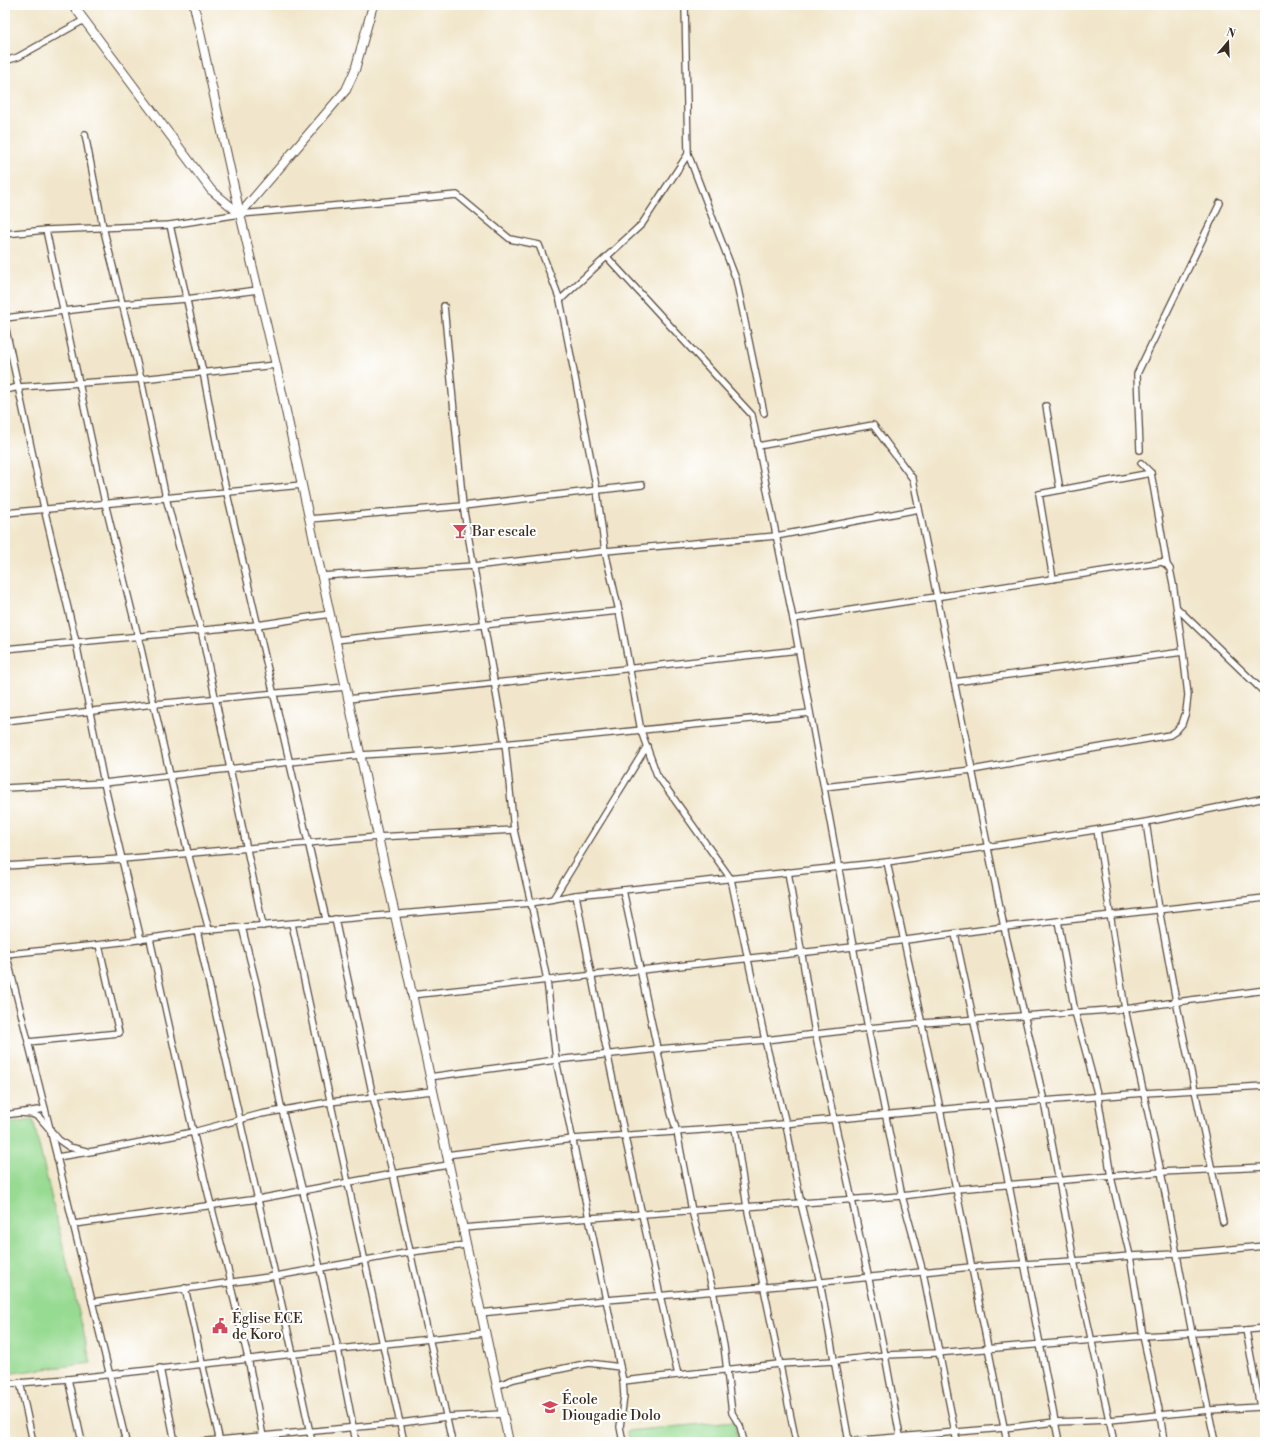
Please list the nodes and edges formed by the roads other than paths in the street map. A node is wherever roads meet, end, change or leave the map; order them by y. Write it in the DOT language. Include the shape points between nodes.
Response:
graph roads {
  1 [pos="73,5"];
  2 [pos="194,5"];
  3 [pos="373,5"];
  4 [pos="685,5"];
  5 [pos="84,20"];
  6 [pos="5,61"];
  7 [pos="85,134"];
  8 [pos="688,154"];
  9 [pos="1220,203"];
  10 [pos="240,214"];
  11 [pos="170,225"];
  12 [pos="103,227"];
  13 [pos="46,230"];
  14 [pos="5,234"];
  15 [pos="607,257"];
  16 [pos="258,290"];
  17 [pos="186,298"];
  18 [pos="560,300"];
  19 [pos="122,304"];
  20 [pos="444,306"];
  21 [pos="63,310"];
  22 [pos="5,318"];
  23 [pos="5,325"];
  24 [pos="276,365"];
  25 [pos="203,372"];
  26 [pos="141,379"];
  27 [pos="79,383"];
  28 [pos="19,387"];
  29 [pos="5,390"];
  30 [pos="1046,406"];
  31 [pos="764,413"];
  32 [pos="758,446"];
  33 [pos="1140,450"];
  34 [pos="1141,462"];
  35 [pos="1151,473"];
  36 [pos="302,485"];
  37 [pos="642,485"];
  38 [pos="1060,490"];
  39 [pos="597,491"];
  40 [pos="226,492"];
  41 [pos="166,498"];
  42 [pos="104,503"];
  43 [pos="463,506"];
  44 [pos="44,508"];
  45 [pos="919,509"];
  46 [pos="5,513"];
  47 [pos="309,519"];
  48 [pos="776,536"];
  49 [pos="605,550"];
  50 [pos="1167,565"];
  51 [pos="474,566"];
  52 [pos="321,576"];
  53 [pos="1053,579"];
  54 [pos="937,596"];
  55 [pos="1177,608"];
  56 [pos="619,611"];
  57 [pos="330,614"];
  58 [pos="793,620"];
  59 [pos="257,625"];
  60 [pos="484,625"];
  61 [pos="201,630"];
  62 [pos="138,636"];
  63 [pos="335,640"];
  64 [pos="76,642"];
  65 [pos="5,649"];
  66 [pos="799,650"];
  67 [pos="1183,652"];
  68 [pos="630,669"];
  69 [pos="954,682"];
  70 [pos="495,683"];
  71 [pos="346,687"];
  72 [pos="273,693"];
  73 [pos="1265,693"];
  74 [pos="215,698"];
  75 [pos="348,699"];
  76 [pos="154,704"];
  77 [pos="90,711"];
  78 [pos="810,713"];
  79 [pos="5,721"];
  80 [pos="641,730"];
  81 [pos="505,743"];
  82 [pos="646,746"];
  83 [pos="360,755"];
  84 [pos="289,762"];
  85 [pos="230,769"];
  86 [pos="972,770"];
  87 [pos="170,775"];
  88 [pos="104,783"];
  89 [pos="824,787"];
  90 [pos="5,788"];
  91 [pos="1265,798"];
  92 [pos="1146,822"];
  93 [pos="514,830"];
  94 [pos="1097,830"];
  95 [pos="377,837"];
  96 [pos="308,843"];
  97 [pos="988,847"];
  98 [pos="247,848"];
  99 [pos="188,853"];
  100 [pos="122,859"];
  101 [pos="887,862"];
  102 [pos="5,866"];
  103 [pos="838,867"];
  104 [pos="788,872"];
  105 [pos="731,878"];
  106 [pos="623,890"];
  107 [pos="576,895"];
  108 [pos="1265,898"];
  109 [pos="553,899"];
  110 [pos="531,903"];
  111 [pos="1159,909"];
  112 [pos="394,915"];
  113 [pos="1111,915"];
  114 [pos="326,919"];
  115 [pos="335,919"];
  116 [pos="1058,921"];
  117 [pos="292,924"];
  118 [pos="263,926"];
  119 [pos="242,927"];
  120 [pos="1004,927"];
  121 [pos="209,930"];
  122 [pos="197,931"];
  123 [pos="955,934"];
  124 [pos="150,939"];
  125 [pos="141,940"];
  126 [pos="904,940"];
  127 [pos="99,945"];
  128 [pos="853,946"];
  129 [pos="5,952"];
  130 [pos="802,952"];
  131 [pos="748,958"];
  132 [pos="640,970"];
  133 [pos="591,975"];
  134 [pos="547,980"];
  135 [pos="1265,990"];
  136 [pos="411,995"];
  137 [pos="1176,1001"];
  138 [pos="1125,1009"];
  139 [pos="1075,1012"];
  140 [pos="1025,1016"];
  141 [pos="972,1020"];
  142 [pos="922,1022"];
  143 [pos="868,1028"];
  144 [pos="815,1033"];
  145 [pos="765,1040"];
  146 [pos="28,1042"];
  147 [pos="658,1049"];
  148 [pos="608,1054"];
  149 [pos="556,1060"];
  150 [pos="429,1077"];
  151 [pos="1265,1086"];
  152 [pos="1196,1090"];
  153 [pos="432,1091"];
  154 [pos="1144,1093"];
  155 [pos="1098,1096"];
  156 [pos="373,1097"];
  157 [pos="1044,1101"];
  158 [pos="330,1102"];
  159 [pos="991,1104"];
  160 [pos="940,1108"];
  161 [pos="45,1109"];
  162 [pos="282,1111"];
  163 [pos="20,1113"];
  164 [pos="886,1114"];
  165 [pos="5,1115"];
  166 [pos="834,1119"];
  167 [pos="240,1120"];
  168 [pos="786,1124"];
  169 [pos="735,1128"];
  170 [pos="50,1129"];
  171 [pos="193,1132"];
  172 [pos="677,1132"];
  173 [pos="624,1136"];
  174 [pos="573,1139"];
  175 [pos="95,1151"];
  176 [pos="446,1155"];
  177 [pos="58,1157"];
  178 [pos="448,1165"];
  179 [pos="1265,1167"];
  180 [pos="1213,1170"];
  181 [pos="1161,1172"];
  182 [pos="393,1174"];
  183 [pos="1111,1177"];
  184 [pos="1058,1180"];
  185 [pos="347,1182"];
  186 [pos="1009,1185"];
  187 [pos="956,1189"];
  188 [pos="302,1190"];
  189 [pos="902,1196"];
  190 [pos="258,1199"];
  191 [pos="852,1200"];
  192 [pos="801,1204"];
  193 [pos="211,1206"];
  194 [pos="747,1207"];
  195 [pos="692,1211"];
  196 [pos="643,1214"];
  197 [pos="589,1219"];
  198 [pos="1223,1222"];
  199 [pos="74,1224"];
  200 [pos="462,1228"];
  201 [pos="465,1245"];
  202 [pos="1265,1246"];
  203 [pos="411,1252"];
  204 [pos="1177,1254"];
  205 [pos="1130,1256"];
  206 [pos="364,1260"];
  207 [pos="1074,1261"];
  208 [pos="1023,1264"];
  209 [pos="971,1267"];
  210 [pos="320,1268"];
  211 [pos="923,1272"];
  212 [pos="276,1276"];
  213 [pos="868,1278"];
  214 [pos="820,1282"];
  215 [pos="230,1283"];
  216 [pos="764,1287"];
  217 [pos="185,1288"];
  218 [pos="713,1291"];
  219 [pos="660,1295"];
  220 [pos="606,1300"];
  221 [pos="92,1302"];
  222 [pos="480,1313"];
  223 [pos="1265,1328"];
  224 [pos="1246,1330"];
  225 [pos="484,1333"];
  226 [pos="1192,1333"];
  227 [pos="1143,1336"];
  228 [pos="429,1339"];
  229 [pos="1092,1341"];
  230 [pos="382,1345"];
  231 [pos="1041,1346"];
  232 [pos="338,1349"];
  233 [pos="988,1349"];
  234 [pos="940,1353"];
  235 [pos="293,1354"];
  236 [pos="885,1355"];
  237 [pos="248,1358"];
  238 [pos="834,1360"];
  239 [pos="201,1364"];
  240 [pos="779,1364"];
  241 [pos="620,1367"];
  242 [pos="160,1368"];
  243 [pos="727,1370"];
  244 [pos="110,1374"];
  245 [pos="678,1375"];
  246 [pos="68,1379"];
  247 [pos="623,1381"];
  248 [pos="20,1382"];
  249 [pos="5,1384"];
  250 [pos="496,1386"];
  251 [pos="1209,1410"];
  252 [pos="502,1414"];
  253 [pos="1160,1414"];
  254 [pos="446,1417"];
  255 [pos="1110,1420"];
  256 [pos="1055,1422"];
  257 [pos="400,1423"];
  258 [pos="352,1428"];
  259 [pos="1004,1428"];
  260 [pos="309,1432"];
  261 [pos="955,1432"];
  262 [pos="264,1439"];
  263 [pos="901,1440"];
  264 [pos="220,1441"];
  265 [pos="849,1441"];
  266 [pos="33,1442"];
  267 [pos="82,1442"];
  268 [pos="126,1442"];
  269 [pos="175,1442"];
  270 [pos="198,1442"];
  271 [pos="312,1442"];
  272 [pos="356,1442"];
  273 [pos="404,1442"];
  274 [pos="452,1442"];
  275 [pos="509,1442"];
  276 [pos="623,1442"];
  277 [pos="744,1442"];
  278 [pos="796,1442"];
  279 [pos="839,1442"];
  280 [pos="957,1442"];
  281 [pos="1007,1442"];
  282 [pos="1059,1442"];
  283 [pos="1114,1442"];
  284 [pos="1164,1442"];
  285 [pos="1215,1442"];
  1 -- 5 [label="street"];
  2 -- 10 [label="street"];
  3 -- 10 [label="street" via="356,70 346,90"];
  4 -- 8 [label="street"];
  5 -- 6 [label="street"];
  5 -- 10 [label="street" via="211,190"];
  7 -- 12 [label="street"];
  8 -- 15 [label="street" via="642,224"];
  8 -- 31 [label="street" via="736,279"];
  9 -- 33 [label="street" via="1137,374"];
  10 -- 11 [label="street"];
  10 -- 16 [label="street"];
  10 -- 18 [label="street" via="458,195 510,239 539,245"];
  11 -- 12 [label="street"];
  11 -- 17 [label="street"];
  12 -- 13 [label="street"];
  12 -- 19 [label="street"];
  13 -- 14 [label="street"];
  13 -- 21 [label="street"];
  15 -- 18 [label="street"];
  15 -- 32 [label="street" via="752,415"];
  16 -- 17 [label="street"];
  16 -- 24 [label="street"];
  17 -- 19 [label="street"];
  17 -- 25 [label="street"];
  18 -- 39 [label="street"];
  19 -- 21 [label="street"];
  19 -- 26 [label="street"];
  20 -- 43 [label="street"];
  21 -- 22 [label="street"];
  21 -- 27 [label="street"];
  23 -- 28 [label="street"];
  24 -- 25 [label="street"];
  24 -- 36 [label="street"];
  25 -- 26 [label="street"];
  25 -- 40 [label="street"];
  26 -- 27 [label="street"];
  26 -- 41 [label="street"];
  27 -- 28 [label="street"];
  27 -- 42 [label="street"];
  28 -- 29 [label="street"];
  28 -- 44 [label="street"];
  30 -- 38 [label="street"];
  32 -- 45 [label="street" via="873,425 913,479"];
  32 -- 48 [label="street"];
  34 -- 35 [label="street"];
  35 -- 38 [label="street"];
  35 -- 50 [label="street"];
  36 -- 40 [label="street"];
  36 -- 47 [label="street"];
  37 -- 39 [label="street"];
  38 -- 53 [label="street" via="1039,494"];
  39 -- 43 [label="street"];
  39 -- 49 [label="street"];
  40 -- 41 [label="street"];
  40 -- 59 [label="street"];
  41 -- 42 [label="street"];
  41 -- 61 [label="street"];
  42 -- 44 [label="street"];
  42 -- 62 [label="street"];
  43 -- 47 [label="street"];
  43 -- 51 [label="street"];
  44 -- 46 [label="street"];
  44 -- 64 [label="street"];
  45 -- 48 [label="street"];
  45 -- 54 [label="street"];
  47 -- 52 [label="street"];
  48 -- 49 [label="street"];
  48 -- 58 [label="street"];
  49 -- 51 [label="street"];
  49 -- 56 [label="street"];
  50 -- 53 [label="street" via="1162,562"];
  50 -- 55 [label="street" via="1170,569"];
  51 -- 52 [label="street"];
  51 -- 60 [label="street"];
  52 -- 57 [label="street"];
  53 -- 54 [label="street"];
  54 -- 58 [label="street"];
  54 -- 69 [label="street"];
  55 -- 67 [label="street"];
  55 -- 73 [label="street"];
  56 -- 60 [label="street"];
  56 -- 68 [label="street"];
  57 -- 59 [label="street"];
  57 -- 63 [label="street"];
  58 -- 66 [label="street"];
  59 -- 61 [label="street"];
  59 -- 72 [label="street"];
  60 -- 63 [label="street"];
  60 -- 70 [label="street"];
  61 -- 62 [label="street"];
  61 -- 74 [label="street"];
  62 -- 64 [label="street"];
  62 -- 76 [label="street"];
  63 -- 71 [label="street"];
  64 -- 65 [label="street"];
  64 -- 77 [label="street"];
  66 -- 68 [label="street"];
  66 -- 78 [label="street"];
  67 -- 69 [label="street"];
  67 -- 86 [label="street" via="1188,695 1186,712 1182,724 1170,735"];
  68 -- 70 [label="street"];
  68 -- 80 [label="street"];
  69 -- 86 [label="street"];
  70 -- 75 [label="street"];
  70 -- 81 [label="street"];
  71 -- 72 [label="street"];
  71 -- 75 [label="street"];
  72 -- 74 [label="street"];
  72 -- 84 [label="street"];
  74 -- 76 [label="street"];
  74 -- 85 [label="street"];
  75 -- 83 [label="street"];
  76 -- 77 [label="street"];
  76 -- 87 [label="street"];
  77 -- 79 [label="street"];
  77 -- 88 [label="street"];
  78 -- 80 [label="street"];
  78 -- 89 [label="street"];
  80 -- 81 [label="street"];
  80 -- 82 [label="street"];
  81 -- 83 [label="street"];
  81 -- 93 [label="street"];
  82 -- 105 [label="street" via="657,775"];
  82 -- 109 [label="street"];
  83 -- 84 [label="street"];
  83 -- 95 [label="street"];
  84 -- 85 [label="street"];
  84 -- 96 [label="street"];
  85 -- 87 [label="street"];
  85 -- 98 [label="street"];
  86 -- 89 [label="street"];
  86 -- 97 [label="street"];
  87 -- 88 [label="street"];
  87 -- 99 [label="street"];
  88 -- 90 [label="street"];
  88 -- 100 [label="street"];
  89 -- 103 [label="street"];
  91 -- 92 [label="street"];
  92 -- 94 [label="street"];
  92 -- 111 [label="street"];
  93 -- 95 [label="street"];
  93 -- 110 [label="street"];
  94 -- 97 [label="street"];
  94 -- 113 [label="street"];
  95 -- 96 [label="street"];
  95 -- 112 [label="street"];
  96 -- 98 [label="street"];
  96 -- 114 [label="street"];
  97 -- 101 [label="street"];
  97 -- 120 [label="street"];
  98 -- 99 [label="street"];
  98 -- 118 [label="street"];
  99 -- 100 [label="street"];
  99 -- 121 [label="street"];
  100 -- 102 [label="street"];
  100 -- 125 [label="street"];
  101 -- 103 [label="street"];
  101 -- 126 [label="street"];
  103 -- 104 [label="street"];
  103 -- 128 [label="street"];
  104 -- 105 [label="street"];
  104 -- 130 [label="street"];
  105 -- 106 [label="street"];
  105 -- 131 [label="street"];
  106 -- 107 [label="street"];
  106 -- 132 [label="street"];
  107 -- 109 [label="street"];
  107 -- 133 [label="street"];
  108 -- 111 [label="street"];
  109 -- 110 [label="street"];
  110 -- 112 [label="street"];
  110 -- 134 [label="street"];
  111 -- 113 [label="street"];
  111 -- 137 [label="street"];
  112 -- 115 [label="street"];
  112 -- 136 [label="street"];
  113 -- 116 [label="street"];
  113 -- 138 [label="street"];
  114 -- 115 [label="street"];
  114 -- 117 [label="street"];
  115 -- 156 [label="street"];
  116 -- 120 [label="street"];
  116 -- 139 [label="street"];
  117 -- 118 [label="street"];
  117 -- 158 [label="street"];
  118 -- 119 [label="street"];
  119 -- 121 [label="street"];
  119 -- 162 [label="street" via="258,991"];
  120 -- 123 [label="street"];
  120 -- 140 [label="street"];
  121 -- 122 [label="street"];
  122 -- 124 [label="street"];
  122 -- 167 [label="street"];
  123 -- 126 [label="street"];
  123 -- 141 [label="street"];
  124 -- 125 [label="street"];
  124 -- 171 [label="street"];
  125 -- 127 [label="street"];
  126 -- 128 [label="street"];
  126 -- 142 [label="street"];
  127 -- 129 [label="street"];
  127 -- 146 [label="street" via="119,1033"];
  128 -- 130 [label="street"];
  128 -- 143 [label="street"];
  129 -- 146 [label="street"];
  130 -- 131 [label="street"];
  130 -- 144 [label="street"];
  131 -- 132 [label="street"];
  131 -- 145 [label="street"];
  132 -- 133 [label="street"];
  132 -- 147 [label="street"];
  133 -- 134 [label="street"];
  133 -- 148 [label="street"];
  134 -- 136 [label="street"];
  134 -- 149 [label="street"];
  135 -- 137 [label="street"];
  136 -- 150 [label="street"];
  137 -- 138 [label="street"];
  137 -- 152 [label="street"];
  138 -- 139 [label="street"];
  138 -- 154 [label="street"];
  139 -- 140 [label="street"];
  139 -- 155 [label="street"];
  140 -- 141 [label="street"];
  140 -- 157 [label="street"];
  141 -- 142 [label="street"];
  141 -- 159 [label="street"];
  142 -- 143 [label="street"];
  142 -- 160 [label="street"];
  143 -- 144 [label="street"];
  143 -- 164 [label="street"];
  144 -- 145 [label="street"];
  144 -- 166 [label="street"];
  145 -- 147 [label="street"];
  145 -- 168 [label="street"];
  146 -- 161 [label="street"];
  147 -- 148 [label="street"];
  147 -- 172 [label="street"];
  148 -- 149 [label="street"];
  148 -- 173 [label="street"];
  149 -- 150 [label="street"];
  149 -- 174 [label="street"];
  150 -- 153 [label="street"];
  151 -- 152 [label="street"];
  152 -- 154 [label="street"];
  152 -- 180 [label="street"];
  153 -- 156 [label="street"];
  153 -- 176 [label="street"];
  154 -- 155 [label="street"];
  154 -- 181 [label="street"];
  155 -- 157 [label="street"];
  155 -- 183 [label="street"];
  156 -- 158 [label="street"];
  156 -- 182 [label="street"];
  157 -- 159 [label="street"];
  157 -- 184 [label="street"];
  158 -- 162 [label="street"];
  158 -- 185 [label="street"];
  159 -- 160 [label="street"];
  159 -- 186 [label="street"];
  160 -- 164 [label="street"];
  160 -- 187 [label="street"];
  161 -- 163 [label="street"];
  161 -- 170 [label="street"];
  162 -- 167 [label="street"];
  162 -- 188 [label="street"];
  163 -- 165 [label="street"];
  163 -- 170 [label="street" via="39,1117"];
  164 -- 166 [label="street"];
  164 -- 189 [label="street"];
  166 -- 168 [label="street"];
  166 -- 191 [label="street"];
  167 -- 171 [label="street"];
  167 -- 190 [label="street"];
  168 -- 169 [label="street"];
  168 -- 192 [label="street"];
  169 -- 172 [label="street"];
  169 -- 194 [label="street"];
  170 -- 175 [label="street" via="69,1147"];
  170 -- 177 [label="street"];
  171 -- 175 [label="street"];
  171 -- 193 [label="street"];
  172 -- 173 [label="street"];
  172 -- 195 [label="street"];
  173 -- 174 [label="street"];
  173 -- 196 [label="street"];
  174 -- 176 [label="street"];
  174 -- 197 [label="street"];
  175 -- 177 [label="street"];
  176 -- 178 [label="street"];
  177 -- 199 [label="street"];
  178 -- 182 [label="street"];
  178 -- 200 [label="street"];
  179 -- 180 [label="street"];
  180 -- 181 [label="street"];
  180 -- 198 [label="street"];
  181 -- 183 [label="street"];
  181 -- 204 [label="street"];
  182 -- 185 [label="street"];
  182 -- 203 [label="street"];
  183 -- 184 [label="street"];
  183 -- 205 [label="street"];
  184 -- 186 [label="street"];
  184 -- 207 [label="street"];
  185 -- 188 [label="street"];
  185 -- 206 [label="street"];
  186 -- 187 [label="street"];
  186 -- 208 [label="street"];
  187 -- 189 [label="street"];
  187 -- 209 [label="street"];
  188 -- 190 [label="street"];
  188 -- 210 [label="street"];
  189 -- 191 [label="street"];
  189 -- 211 [label="street"];
  190 -- 193 [label="street"];
  190 -- 212 [label="street"];
  191 -- 192 [label="street"];
  191 -- 213 [label="street"];
  192 -- 194 [label="street"];
  192 -- 214 [label="street"];
  193 -- 199 [label="street"];
  193 -- 215 [label="street"];
  194 -- 195 [label="street"];
  194 -- 216 [label="street"];
  195 -- 196 [label="street"];
  195 -- 218 [label="street"];
  196 -- 197 [label="street"];
  196 -- 219 [label="street"];
  197 -- 200 [label="street"];
  197 -- 220 [label="street"];
  199 -- 221 [label="street"];
  200 -- 201 [label="street"];
  201 -- 203 [label="street"];
  201 -- 222 [label="street"];
  202 -- 204 [label="street"];
  203 -- 206 [label="street"];
  203 -- 228 [label="street"];
  204 -- 205 [label="street"];
  204 -- 226 [label="street"];
  205 -- 207 [label="street"];
  205 -- 227 [label="street"];
  206 -- 210 [label="street"];
  206 -- 230 [label="street"];
  207 -- 208 [label="street"];
  207 -- 229 [label="street"];
  208 -- 209 [label="street"];
  208 -- 231 [label="street"];
  209 -- 211 [label="street"];
  209 -- 233 [label="street"];
  210 -- 212 [label="street"];
  210 -- 232 [label="street"];
  211 -- 213 [label="street"];
  211 -- 234 [label="street"];
  212 -- 215 [label="street"];
  212 -- 235 [label="street"];
  213 -- 214 [label="street"];
  213 -- 236 [label="street"];
  214 -- 216 [label="street"];
  214 -- 238 [label="street"];
  215 -- 217 [label="street"];
  215 -- 237 [label="street"];
  216 -- 218 [label="street"];
  216 -- 240 [label="street"];
  217 -- 221 [label="street"];
  217 -- 239 [label="street"];
  218 -- 219 [label="street"];
  218 -- 243 [label="street"];
  219 -- 220 [label="street"];
  219 -- 245 [label="street"];
  220 -- 222 [label="street"];
  220 -- 241 [label="street"];
  221 -- 244 [label="street"];
  222 -- 225 [label="street"];
  223 -- 224 [label="street"];
  224 -- 226 [label="street"];
  224 -- 251 [label="street" via="1260,1407"];
  225 -- 228 [label="street"];
  225 -- 250 [label="street"];
  226 -- 227 [label="street"];
  226 -- 251 [label="street"];
  227 -- 229 [label="street"];
  227 -- 253 [label="street"];
  228 -- 230 [label="street"];
  228 -- 254 [label="street"];
  229 -- 231 [label="street"];
  229 -- 255 [label="street"];
  230 -- 232 [label="street"];
  230 -- 257 [label="street"];
  231 -- 233 [label="street"];
  231 -- 256 [label="street"];
  232 -- 235 [label="street"];
  232 -- 258 [label="street"];
  233 -- 234 [label="street"];
  233 -- 259 [label="street"];
  234 -- 236 [label="street"];
  234 -- 261 [label="street"];
  235 -- 237 [label="street"];
  235 -- 260 [label="street"];
  236 -- 238 [label="street"];
  236 -- 263 [label="street"];
  237 -- 239 [label="street"];
  237 -- 262 [label="street"];
  238 -- 240 [label="street"];
  238 -- 265 [label="street"];
  239 -- 242 [label="street"];
  239 -- 264 [label="street"];
  240 -- 243 [label="street"];
  240 -- 278 [label="street"];
  241 -- 247 [label="street"];
  241 -- 250 [label="street" via="589,1363 514,1379"];
  242 -- 244 [label="street"];
  242 -- 269 [label="street"];
  243 -- 245 [label="street"];
  243 -- 277 [label="street" via="732,1413 740,1426"];
  244 -- 246 [label="street"];
  244 -- 268 [label="street"];
  245 -- 247 [label="street"];
  246 -- 248 [label="street"];
  246 -- 267 [label="street"];
  247 -- 276 [label="street" via="620,1427"];
  248 -- 249 [label="street"];
  248 -- 266 [label="street"];
  250 -- 252 [label="street"];
  251 -- 253 [label="street"];
  251 -- 285 [label="street"];
  252 -- 254 [label="street"];
  252 -- 275 [label="street"];
  253 -- 255 [label="street"];
  253 -- 284 [label="street"];
  254 -- 257 [label="street"];
  254 -- 274 [label="street"];
  255 -- 256 [label="street"];
  255 -- 283 [label="street"];
  256 -- 259 [label="street"];
  256 -- 282 [label="street"];
  257 -- 258 [label="street"];
  257 -- 273 [label="street"];
  258 -- 260 [label="street"];
  258 -- 272 [label="street"];
  259 -- 261 [label="street"];
  259 -- 281 [label="street"];
  260 -- 262 [label="street"];
  260 -- 271 [label="street"];
  261 -- 263 [label="street"];
  261 -- 280 [label="street"];
  262 -- 264 [label="street"];
  263 -- 265 [label="street"];
  264 -- 270 [label="street"];
  265 -- 279 [label="street"];
}
